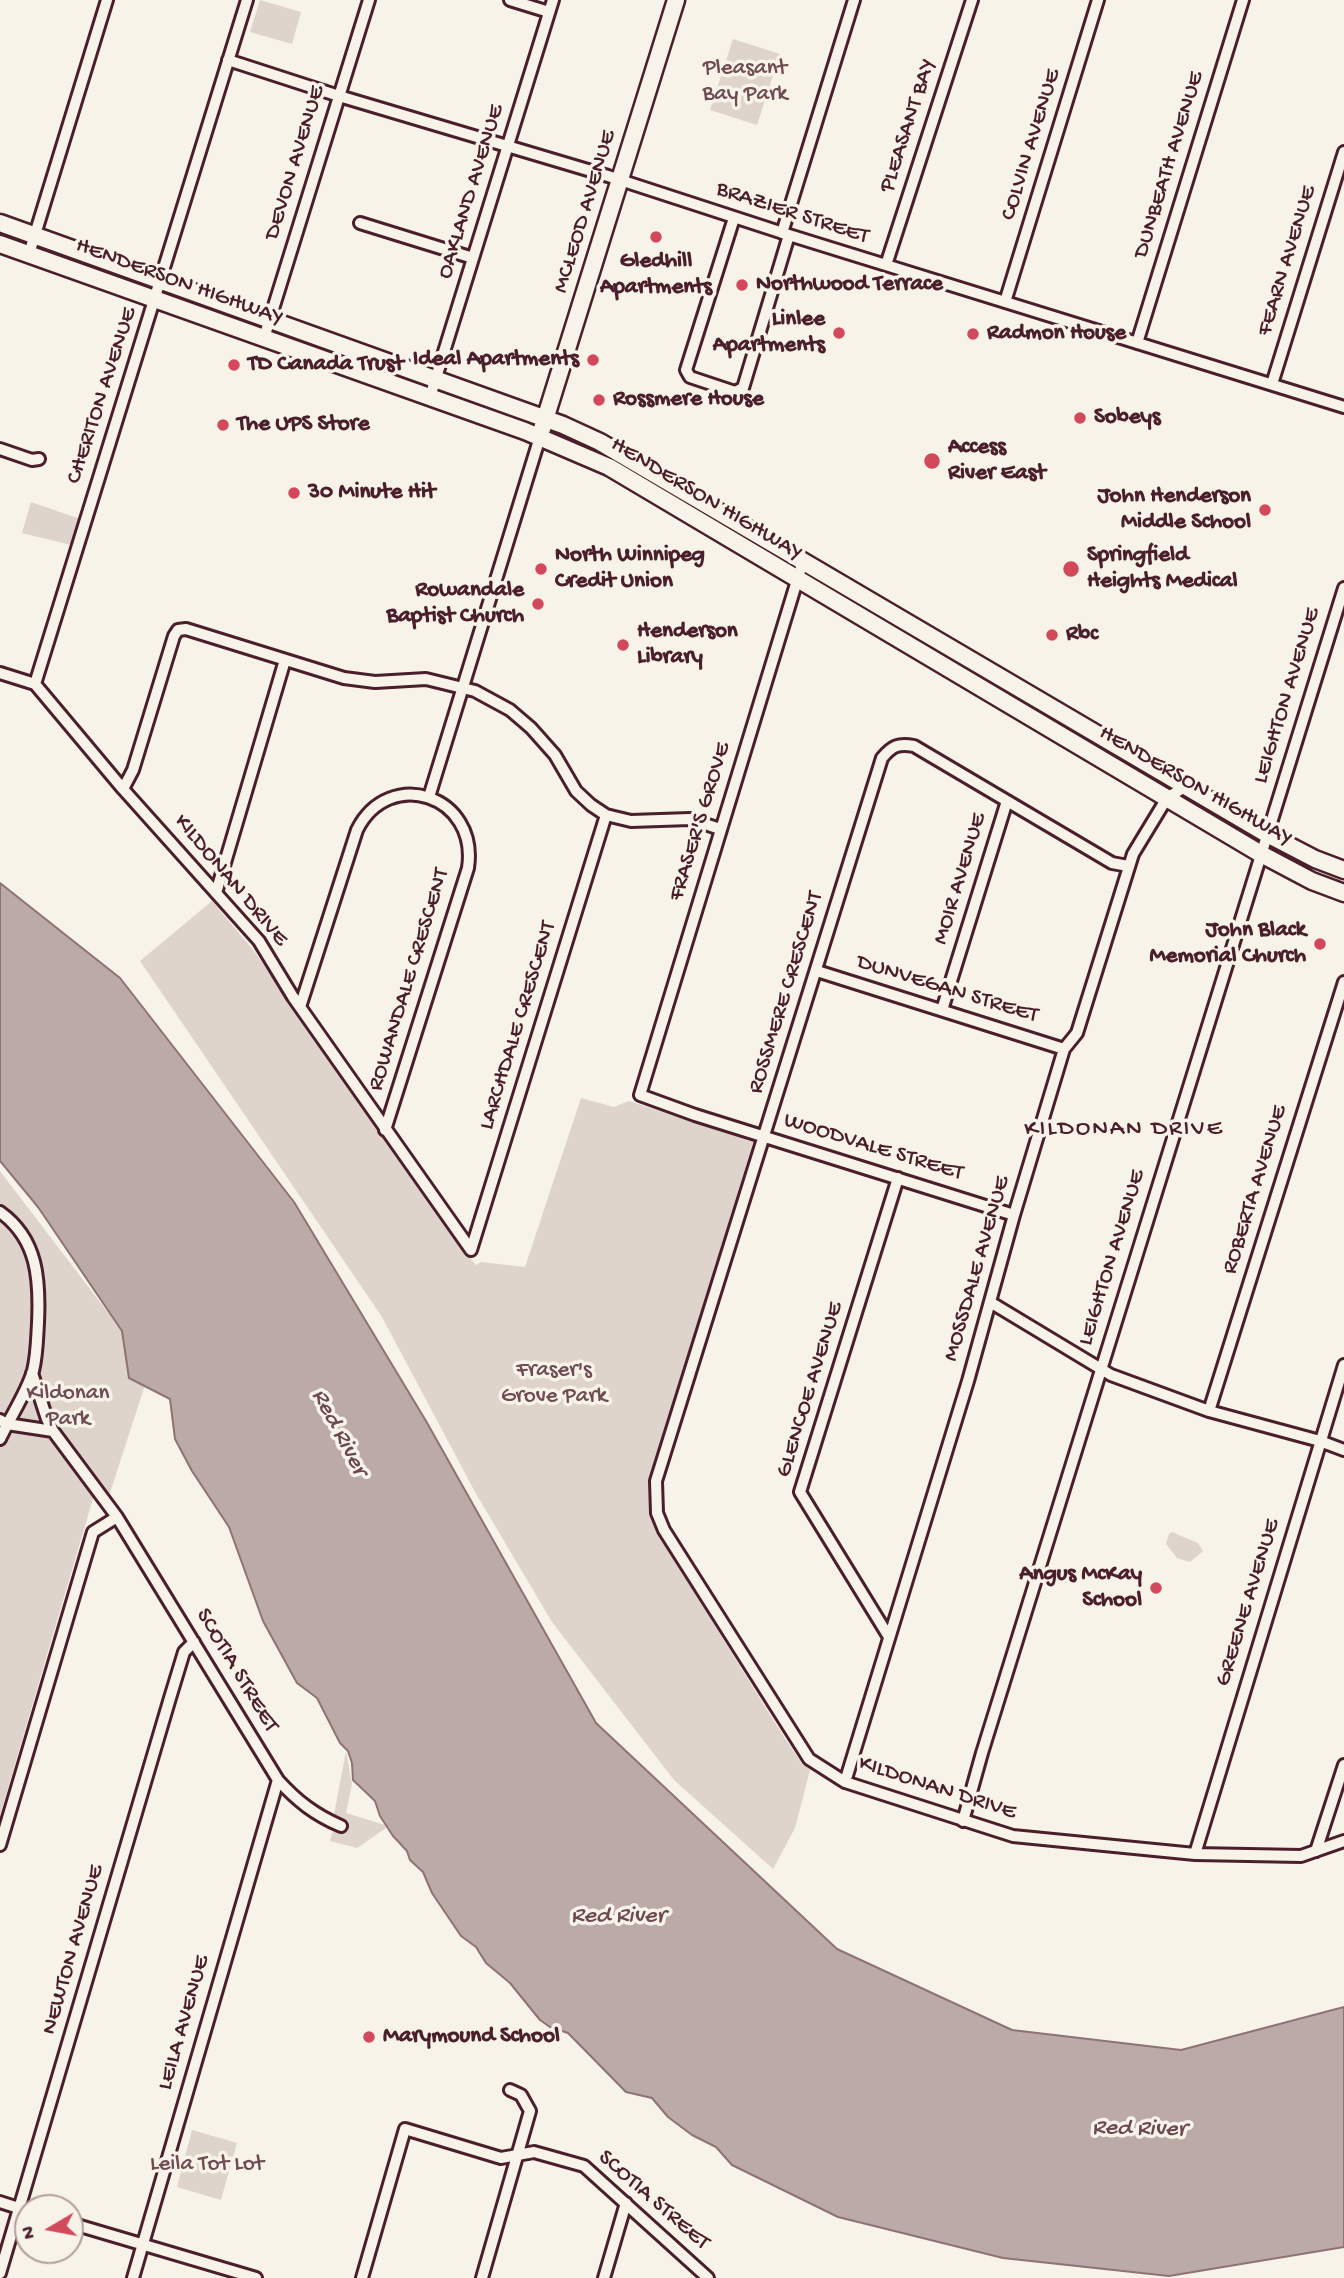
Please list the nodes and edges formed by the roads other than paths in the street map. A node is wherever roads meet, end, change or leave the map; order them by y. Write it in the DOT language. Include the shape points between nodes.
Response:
graph roads {
  1 [pos="107,0"];
  2 [pos="247,0"];
  3 [pos="369,0"];
  4 [pos="510,0"];
  5 [pos="553,0"];
  6 [pos="676,0"];
  7 [pos="854,0"];
  8 [pos="972,0"];
  9 [pos="1098,0"];
  10 [pos="1243,0"];
  11 [pos="550,12"];
  12 [pos="228,60"];
  13 [pos="339,96"];
  14 [pos="509,146"];
  15 [pos="1344,152"];
  16 [pos="620,180"];
  17 [pos="734,218"];
  18 [pos="0,223"];
  19 [pos="360,223"];
  20 [pos="786,234"];
  21 [pos="34,236"];
  22 [pos="0,243"];
  23 [pos="29,254"];
  24 [pos="473,258"];
  25 [pos="886,265"];
  26 [pos="161,280"];
  27 [pos="155,299"];
  28 [pos="1005,302"];
  29 [pos="270,319"];
  30 [pos="264,338"];
  31 [pos="1137,343"];
  32 [pos="436,379"];
  33 [pos="1272,384"];
  34 [pos="430,397"];
  35 [pos="1344,407"];
  36 [pos="545,419"];
  37 [pos="540,437"];
  38 [pos="0,449"];
  39 [pos="39,459"];
  40 [pos="674,484"];
  41 [pos="656,496"];
  42 [pos="803,561"];
  43 [pos="798,581"];
  44 [pos="1344,588"];
  45 [pos="285,660"];
  46 [pos="990,671"];
  47 [pos="0,673"];
  48 [pos="35,684"];
  49 [pos="461,687"];
  50 [pos="981,688"];
  51 [pos="1091,730"];
  52 [pos="1081,747"];
  53 [pos="1185,786"];
  54 [pos="123,789"];
  55 [pos="429,797"];
  56 [pos="1167,798"];
  57 [pos="1007,801"];
  58 [pos="606,815"];
  59 [pos="720,829"];
  60 [pos="1267,834"];
  61 [pos="1261,854"];
  62 [pos="1128,866"];
  63 [pos="1344,870"];
  64 [pos="216,893"];
  65 [pos="1344,893"];
  66 [pos="817,971"];
  67 [pos="1344,982"];
  68 [pos="300,1007"];
  69 [pos="942,1010"];
  70 [pos="1065,1049"];
  71 [pos="640,1095"];
  72 [pos="385,1130"];
  73 [pos="764,1136"];
  74 [pos="898,1178"];
  75 [pos="0,1212"];
  76 [pos="1014,1214"];
  77 [pos="471,1250"];
  78 [pos="990,1302"];
  79 [pos="1344,1365"];
  80 [pos="1101,1370"];
  81 [pos="32,1373"];
  82 [pos="1209,1411"];
  83 [pos="3,1422"];
  84 [pos="53,1431"];
  85 [pos="0,1438"];
  86 [pos="1320,1441"];
  87 [pos="1344,1450"];
  88 [pos="657,1513"];
  89 [pos="117,1517"];
  90 [pos="889,1637"];
  91 [pos="194,1642"];
  92 [pos="1344,1765"];
  93 [pos="278,1780"];
  94 [pos="845,1783"];
  95 [pos="963,1821"];
  96 [pos="341,1826"];
  97 [pos="1344,1841"];
  98 [pos="0,1845"];
  99 [pos="1316,1851"];
  100 [pos="1195,1854"];
  101 [pos="510,2090"];
  102 [pos="519,2155"];
  103 [pos="28,2194"];
  104 [pos="626,2203"];
  105 [pos="84,2227"];
  106 [pos="14,2236"];
  107 [pos="142,2245"];
  108 [pos="0,2273"];
  109 [pos="133,2278"];
  110 [pos="256,2278"];
  111 [pos="362,2278"];
  112 [pos="482,2278"];
  113 [pos="604,2278"];
  114 [pos="708,2278"];
  1 -- 21 [label="street"];
  2 -- 12 [label="street, CHERITON AVENUE"];
  3 -- 13 [label="street, DEVON AVENUE"];
  4 -- 11 [label="street"];
  5 -- 11 [label="street, OAKLAND AVENUE"];
  6 -- 16 [label="main road, MCLEOD AVENUE"];
  7 -- 20 [label="street"];
  8 -- 25 [label="street, PLEASANT BAY"];
  9 -- 28 [label="street, COLVIN AVENUE"];
  10 -- 31 [label="street, DUNBEATH AVENUE"];
  11 -- 14 [label="street, OAKLAND AVENUE"];
  12 -- 13 [label="street, BRAZIER STREET"];
  12 -- 26 [label="street, CHERITON AVENUE"];
  13 -- 14 [label="street, BRAZIER STREET"];
  13 -- 29 [label="street, DEVON AVENUE"];
  14 -- 16 [label="street, BRAZIER STREET"];
  14 -- 24 [label="street, OAKLAND AVENUE"];
  15 -- 33 [label="street, FEARN AVENUE"];
  16 -- 17 [label="street, BRAZIER STREET"];
  16 -- 36 [label="main road, MCLEOD AVENUE"];
  17 -- 20 [label="street, BRAZIER STREET"];
  17 -- 20 [label="street" via="686,370 690,377 736,391 743,388"];
  18 -- 21 [label="main road, HENDERSON HIGHWAY"];
  19 -- 24 [label="street"];
  20 -- 25 [label="street, BRAZIER STREET"];
  21 -- 23 [label="street"];
  21 -- 26 [label="main road, HENDERSON HIGHWAY"];
  22 -- 23 [label="main road, HENDERSON HIGHWAY"];
  23 -- 27 [label="main road, HENDERSON HIGHWAY"];
  24 -- 32 [label="street, OAKLAND AVENUE"];
  25 -- 28 [label="street, BRAZIER STREET"];
  26 -- 27 [label="street, CHERITON AVENUE"];
  26 -- 29 [label="main road, HENDERSON HIGHWAY"];
  27 -- 30 [label="main road, HENDERSON HIGHWAY"];
  27 -- 48 [label="street, CHERITON AVENUE"];
  28 -- 31 [label="street, BRAZIER STREET"];
  29 -- 30 [label="street, DEVON AVENUE"];
  29 -- 32 [label="main road, HENDERSON HIGHWAY"];
  30 -- 34 [label="main road, HENDERSON HIGHWAY"];
  31 -- 33 [label="street, BRAZIER STREET"];
  32 -- 34 [label="street, OAKLAND AVENUE"];
  32 -- 36 [label="main road, HENDERSON HIGHWAY"];
  33 -- 35 [label="street, BRAZIER STREET"];
  34 -- 37 [label="main road, HENDERSON HIGHWAY"];
  36 -- 37 [label="main road, MCLEOD AVENUE"];
  36 -- 40 [label="main road, HENDERSON HIGHWAY" via="600,442"];
  37 -- 41 [label="main road, HENDERSON HIGHWAY" via="609,467"];
  37 -- 49 [label="street"];
  38 -- 39 [label="street"];
  40 -- 41 [label="main road"];
  40 -- 42 [label="main road, HENDERSON HIGHWAY"];
  41 -- 43 [label="main road, HENDERSON HIGHWAY"];
  42 -- 43 [label="street, FRASER'S GROVE"];
  42 -- 46 [label="main road, HENDERSON HIGHWAY"];
  43 -- 50 [label="main road, HENDERSON HIGHWAY"];
  43 -- 59 [label="street, FRASER'S GROVE"];
  44 -- 60 [label="street, LEIGHTON AVENUE"];
  45 -- 49 [label="street" via="359,681 426,679"];
  45 -- 54 [label="street" via="178,630"];
  45 -- 64 [label="street"];
  46 -- 50 [label="main road"];
  46 -- 51 [label="main road, HENDERSON HIGHWAY"];
  47 -- 48 [label="street"];
  48 -- 54 [label="street, KILDONAN DRIVE"];
  49 -- 55 [label="street"];
  49 -- 58 [label="street" via="510,710 531,728 555,755 576,791"];
  50 -- 52 [label="main road, HENDERSON HIGHWAY"];
  51 -- 52 [label="main road"];
  51 -- 53 [label="main road, HENDERSON HIGHWAY"];
  52 -- 56 [label="main road, HENDERSON HIGHWAY"];
  53 -- 56 [label="street, MOSSDALE AVENUE"];
  53 -- 60 [label="main road, HENDERSON HIGHWAY"];
  54 -- 64 [label="street, KILDONAN DRIVE"];
  55 -- 68 [label="street" via="408,794 392,798 372,808 361,821"];
  55 -- 72 [label="street, ROWANDALE CRESCENT" via="449,808 461,822 469,859"];
  56 -- 61 [label="main road, HENDERSON HIGHWAY"];
  56 -- 62 [label="street, MOSSDALE AVENUE"];
  57 -- 62 [label="street, ROSSMERE CRESCENT" via="1112,863"];
  57 -- 66 [label="street, ROSSMERE CRESCENT" via="914,746 890,747 882,758"];
  57 -- 69 [label="street, MOIR AVENUE"];
  58 -- 59 [label="street" via="631,821 690,819"];
  58 -- 77 [label="street, LARCHDALE CRESCENT"];
  59 -- 71 [label="street, FRASER'S GROVE"];
  60 -- 61 [label="street, LEIGHTON AVENUE"];
  60 -- 63 [label="main road, HENDERSON HIGHWAY"];
  61 -- 65 [label="main road, HENDERSON HIGHWAY"];
  61 -- 80 [label="street, LEIGHTON AVENUE"];
  62 -- 70 [label="street, MOSSDALE AVENUE" via="1077,1033"];
  64 -- 68 [label="street, KILDONAN DRIVE" via="258,942"];
  66 -- 69 [label="street, DUNVEGAN STREET"];
  66 -- 73 [label="street, ROSSMERE CRESCENT"];
  67 -- 82 [label="street, ROBERTA AVENUE"];
  68 -- 72 [label="street, KILDONAN DRIVE"];
  69 -- 70 [label="street, DUNVEGAN STREET"];
  70 -- 76 [label="street, MOSSDALE AVENUE"];
  71 -- 73 [label="street, WOODVALE STREET"];
  72 -- 77 [label="street, KILDONAN DRIVE"];
  73 -- 74 [label="street, WOODVALE STREET"];
  73 -- 88 [label="street, ROSSMERE CRESCENT" via="656,1481"];
  74 -- 76 [label="street, WOODVALE STREET"];
  74 -- 90 [label="street, GLENCOE AVENUE" via="800,1492"];
  75 -- 81 [label="street" via="25,1238 36,1263 38,1305"];
  76 -- 78 [label="street, MOSSDALE AVENUE"];
  78 -- 80 [label="street"];
  78 -- 90 [label="street, MOSSDALE AVENUE"];
  79 -- 86 [label="street, GREENE AVENUE"];
  80 -- 82 [label="street"];
  80 -- 95 [label="street, LEIGHTON AVENUE"];
  81 -- 83 [label="street"];
  81 -- 84 [label="street, SCOTIA STREET"];
  82 -- 86 [label="street"];
  83 -- 84 [label="street"];
  83 -- 85 [label="street"];
  84 -- 89 [label="street, SCOTIA STREET"];
  86 -- 87 [label="street"];
  86 -- 100 [label="street, GREENE AVENUE"];
  88 -- 94 [label="street, KILDONAN DRIVE" via="809,1759"];
  89 -- 91 [label="street, SCOTIA STREET"];
  89 -- 98 [label="street" via="93,1532"];
  90 -- 94 [label="street, MOSSDALE AVENUE"];
  91 -- 93 [label="street, SCOTIA STREET"];
  91 -- 103 [label="street, NEWTON AVENUE" via="184,1652 170,1698"];
  92 -- 99 [label="street"];
  93 -- 96 [label="street, SCOTIA STREET" via="314,1814"];
  93 -- 107 [label="street, LEILA AVENUE"];
  94 -- 95 [label="street, KILDONAN DRIVE"];
  95 -- 100 [label="street, KILDONAN DRIVE" via="1013,1836"];
  97 -- 99 [label="street, KILDONAN DRIVE"];
  99 -- 100 [label="street, KILDONAN DRIVE" via="1301,1856"];
  101 -- 102 [label="street" via="521,2095 530,2111"];
  102 -- 104 [label="street, SCOTIA STREET" via="534,2152 584,2166"];
  102 -- 111 [label="street, SCOTIA STREET" via="502,2158 405,2129"];
  102 -- 112 [label="street"];
  104 -- 113 [label="street"];
  104 -- 114 [label="street, SCOTIA STREET"];
  105 -- 107 [label="street"];
  106 -- 108 [label="street, NEWTON AVENUE"];
  107 -- 109 [label="street, LEILA AVENUE"];
  107 -- 110 [label="street"];
}
